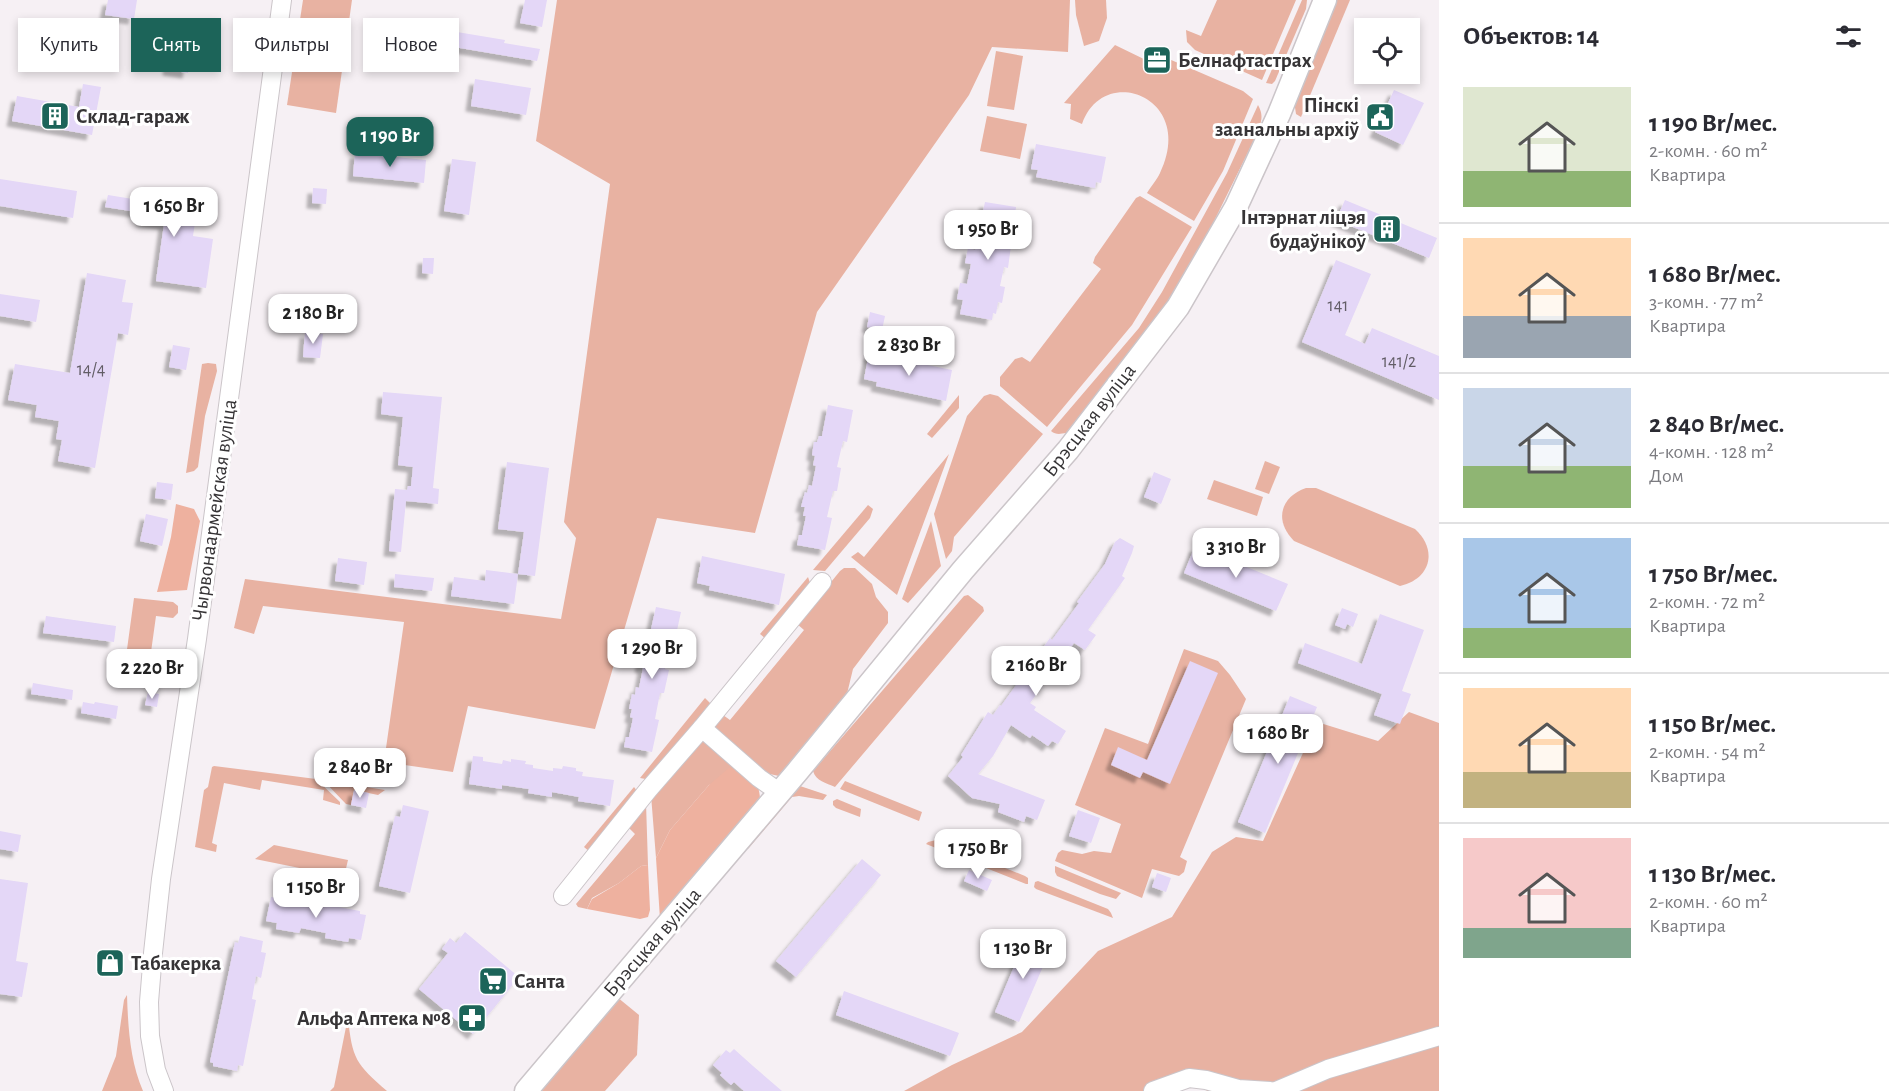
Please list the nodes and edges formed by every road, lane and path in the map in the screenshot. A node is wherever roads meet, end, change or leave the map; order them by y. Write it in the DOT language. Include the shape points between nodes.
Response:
graph roads {
  1 [pos="282,0"];
  2 [pos="1325,0"];
  3 [pos="822,582"];
  4 [pos="702,728"];
  5 [pos="779,792"];
  6 [pos="563,896"];
  7 [pos="1439,1036"];
  8 [pos="164,1091"];
  9 [pos="526,1091"];
  10 [pos="1153,1091"];
  11 [pos="1270,1091"];
  12 [pos="1276,1091"];
  1 -- 8 [label="street, Чырвонаармейская вуліца" via="161,879 149,1002 150,1036"];
  2 -- 5 [label="main road, Брэсцкая вуліца" via="1236,207 1178,307 1068,450"];
  3 -- 4 [label="street"];
  4 -- 5 [label="street"];
  4 -- 6 [label="street"];
  5 -- 9 [label="main road, Брэсцкая вуліца"];
  7 -- 12 [label="street" via="1328,1069"];
  10 -- 11 [label="street" via="1189,1078 1238,1089"];
}
